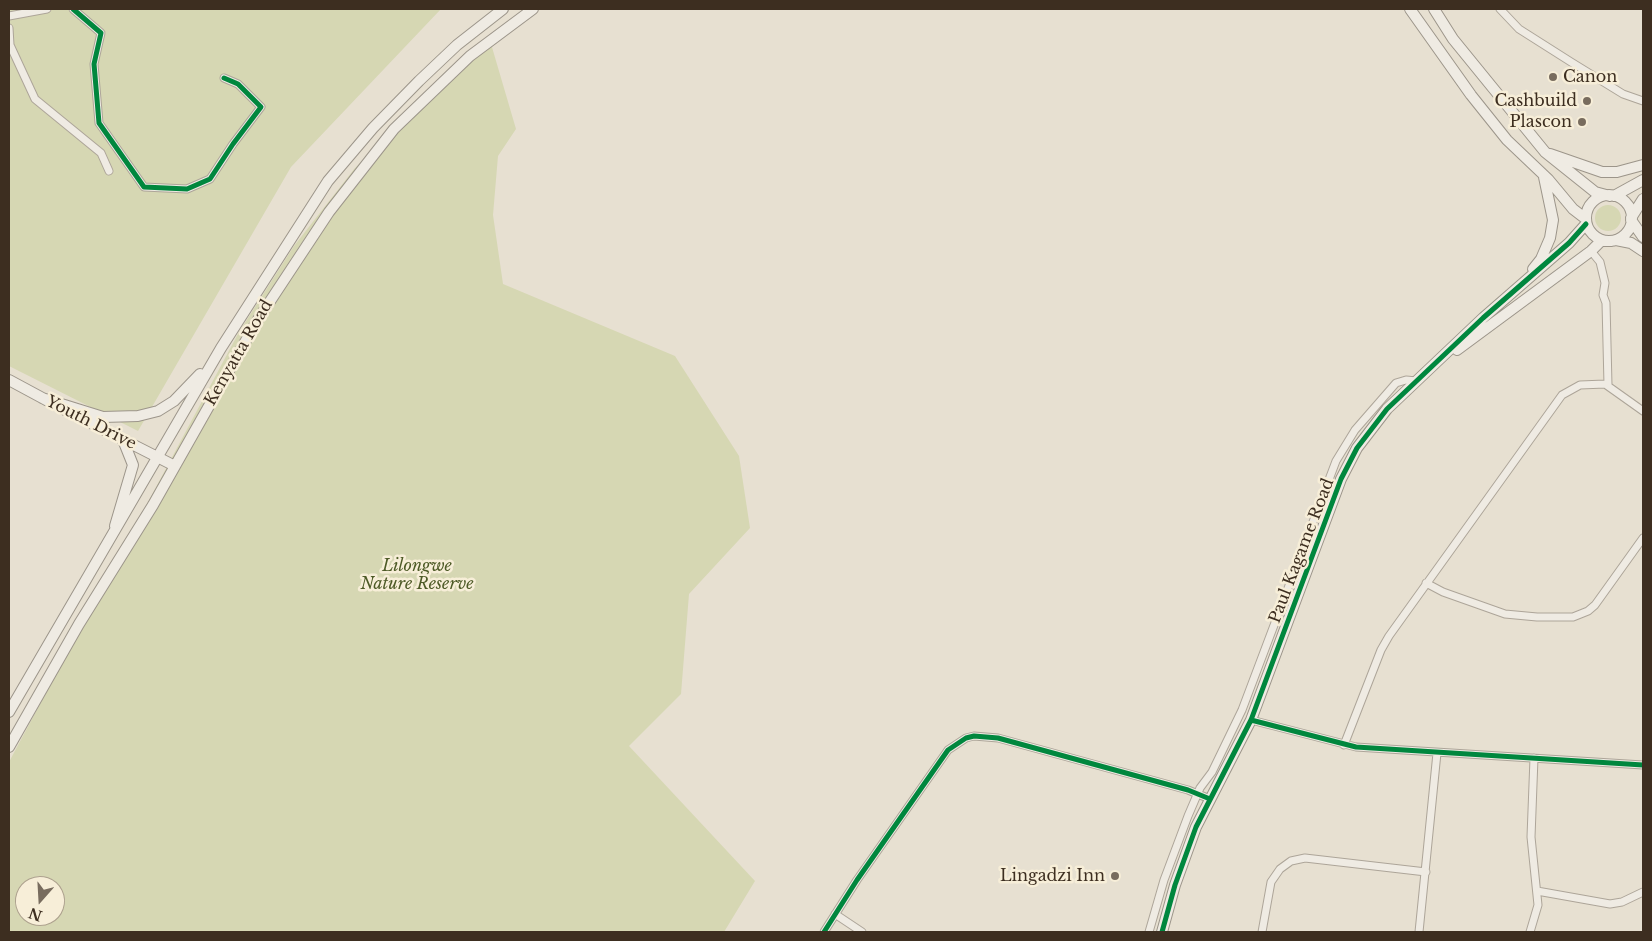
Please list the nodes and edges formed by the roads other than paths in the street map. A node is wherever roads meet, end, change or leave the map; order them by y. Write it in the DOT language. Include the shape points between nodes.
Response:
graph roads {
  1 [pos="47,9"];
  2 [pos="73,9"];
  3 [pos="503,9"];
  4 [pos="533,9"];
  5 [pos="1410,9"];
  6 [pos="1434,9"];
  7 [pos="1500,9"];
  8 [pos="9,16"];
  9 [pos="9,28"];
  10 [pos="224,78"];
  11 [pos="1643,101"];
  12 [pos="1544,152"];
  13 [pos="1643,165"];
  14 [pos="109,171"];
  15 [pos="1543,174"];
  16 [pos="1643,180"];
  17 [pos="1612,196"];
  18 [pos="1643,199"];
  19 [pos="1631,219"];
  20 [pos="1586,221"];
  21 [pos="1643,237"];
  22 [pos="1614,240"];
  23 [pos="1591,251"];
  24 [pos="1643,251"];
  25 [pos="1519,287"];
  26 [pos="221,348"];
  27 [pos="1430,370"];
  28 [pos="9,380"];
  29 [pos="1417,380"];
  30 [pos="1608,386"];
  31 [pos="42,398"];
  32 [pos="1643,411"];
  33 [pos="123,440"];
  34 [pos="156,457"];
  35 [pos="173,465"];
  36 [pos="113,537"];
  37 [pos="1643,538"];
  38 [pos="1426,583"];
  39 [pos="9,712"];
  40 [pos="1251,720"];
  41 [pos="1344,745"];
  42 [pos="9,747"];
  43 [pos="1437,753"];
  44 [pos="1534,758"];
  45 [pos="1643,765"];
  46 [pos="1198,794"];
  47 [pos="1210,798"];
  48 [pos="1426,872"];
  49 [pos="1536,891"];
  50 [pos="1643,892"];
  51 [pos="835,914"];
  52 [pos="824,932"];
  53 [pos="862,932"];
  54 [pos="1149,932"];
  55 [pos="1162,932"];
  56 [pos="1262,932"];
  57 [pos="1419,932"];
  58 [pos="1530,932"];
  1 -- 8 [label="street"];
  2 -- 10 [label="street" via="101,33 94,64 99,124 144,187 187,190 210,179 261,107 238,84"];
  3 -- 26 [label="main road, Kenyatta Road" via="458,45 373,128 328,181"];
  4 -- 35 [label="main road, Kenyatta Road" via="470,56 394,130 345,189 257,321"];
  5 -- 15 [label="main road" via="1507,140"];
  6 -- 12 [label="main road" via="1453,39"];
  7 -- 11 [label="street" via="1519,29 1623,94"];
  9 -- 14 [label="street" via="10,44 35,99 101,153"];
  12 -- 13 [label="main road" via="1602,172 1617,172"];
  12 -- 17 [label="main road" via="1595,192"];
  15 -- 20 [label="main road"];
  15 -- 25 [label="main road" via="1553,220 1550,238 1541,259"];
  16 -- 17 [label="main road"];
  17 -- 19 [label="main road" via="1628,206"];
  17 -- 20 [label="main road" via="1593,202 1586,212"];
  18 -- 19 [label="main road"];
  19 -- 21 [label="main road"];
  19 -- 22 [label="main road" via="1627,232"];
  20 -- 22 [label="main road" via="1596,237"];
  20 -- 25 [label="main road, Paul Kagame Road" via="1569,243"];
  22 -- 23 [label="main road, Paul Kagame Road" via="1600,241"];
  22 -- 24 [label="main road" via="1631,243"];
  23 -- 27 [label="main road, Paul Kagame Road"];
  23 -- 30 [label="street" via="1600,262 1605,283"];
  25 -- 27 [label="main road, Paul Kagame Road"];
  26 -- 31 [label="main road" via="194,382 158,411 138,416 103,417"];
  26 -- 34 [label="main road, Kenyatta Road"];
  27 -- 29 [label="main road, Paul Kagame Road"];
  28 -- 31 [label="main road, Youth Drive"];
  29 -- 40 [label="main road, Paul Kagame Road" via="1368,431 1349,463"];
  29 -- 46 [label="street" via="1396,384 1355,430 1336,461 1242,710"];
  30 -- 32 [label="street"];
  30 -- 38 [label="street" via="1598,383 1580,385 1562,395"];
  31 -- 33 [label="main road, Youth Drive"];
  33 -- 34 [label="main road, Youth Drive"];
  33 -- 36 [label="main road" via="133,465"];
  34 -- 35 [label="main road, Youth Drive"];
  34 -- 36 [label="main road, Kenyatta Road"];
  35 -- 42 [label="main road, Kenyatta Road"];
  36 -- 39 [label="main road, Kenyatta Road"];
  37 -- 38 [label="street" via="1595,605 1573,617 1504,614"];
  38 -- 41 [label="street" via="1381,650"];
  40 -- 41 [label="street"];
  40 -- 47 [label="main road, Paul Kagame Road"];
  41 -- 43 [label="street"];
  43 -- 44 [label="street"];
  43 -- 48 [label="street"];
  44 -- 45 [label="street"];
  44 -- 49 [label="street" via="1530,836"];
  46 -- 47 [label="street"];
  46 -- 51 [label="street" via="998,738 966,738 948,750"];
  46 -- 54 [label="street" via="1164,880"];
  47 -- 55 [label="main road, Paul Kagame Road" via="1184,857"];
  48 -- 56 [label="street" via="1297,858 1280,869 1271,882"];
  48 -- 57 [label="street"];
  49 -- 50 [label="street" via="1610,904"];
  49 -- 58 [label="street" via="1538,910"];
  51 -- 52 [label="street"];
  51 -- 53 [label="street"];
}
